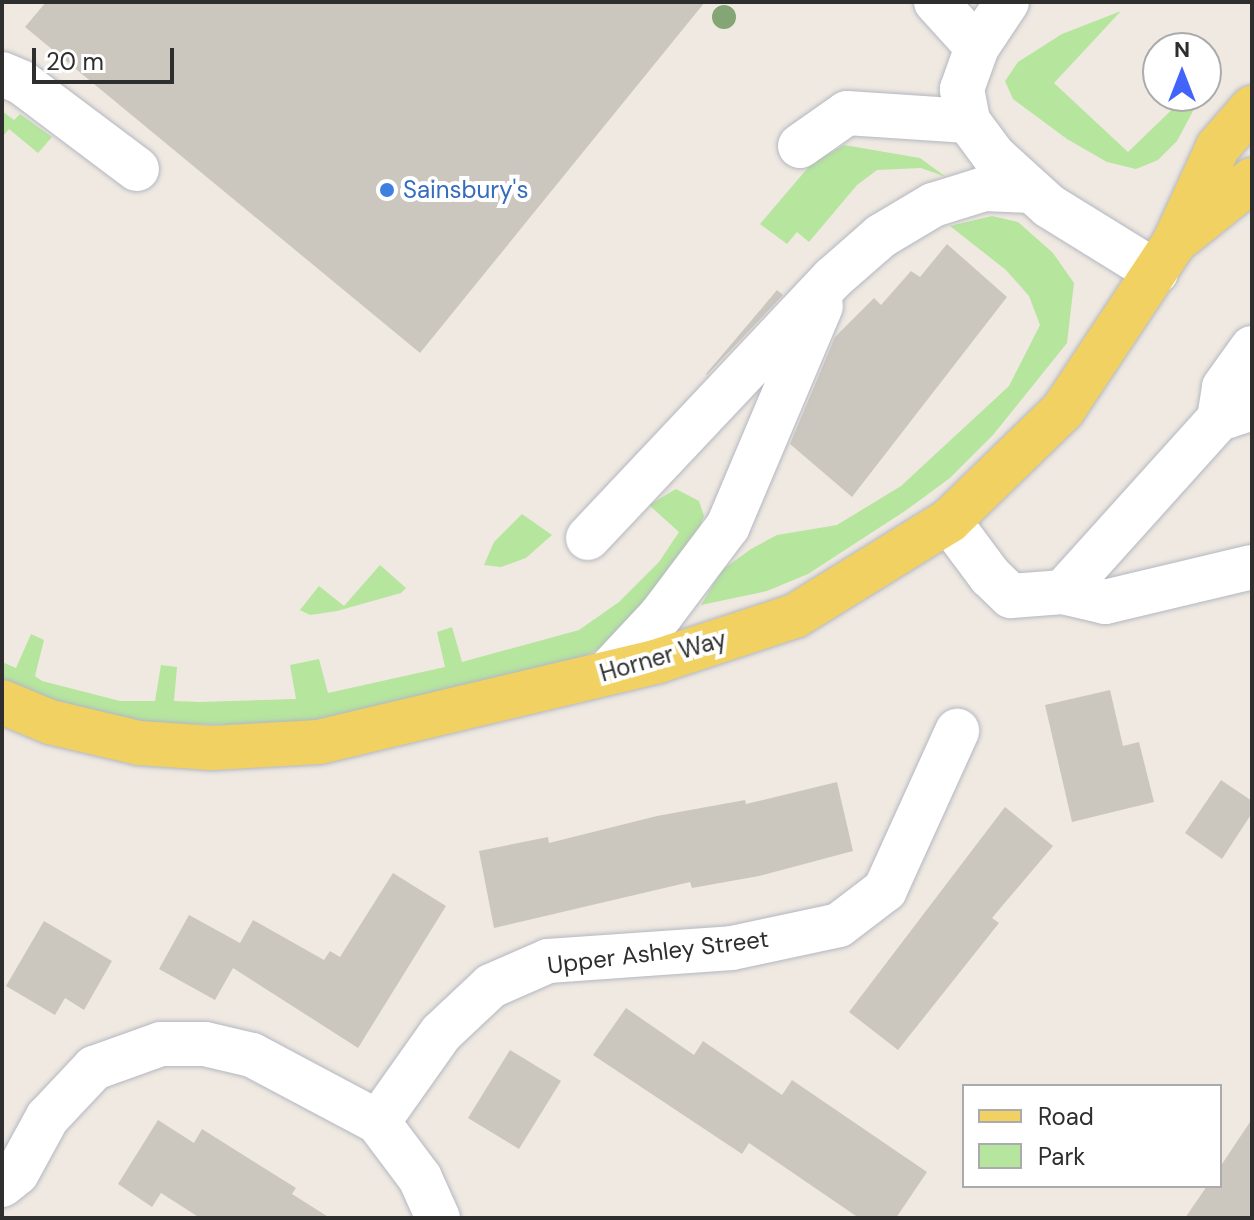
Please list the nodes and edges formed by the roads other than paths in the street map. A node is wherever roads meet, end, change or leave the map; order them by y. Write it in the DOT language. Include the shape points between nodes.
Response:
graph roads {
  1 [pos="936,2"];
  2 [pos="1007,2"];
  3 [pos="977,47"];
  4 [pos="8,68"];
  5 [pos="1252,108"];
  6 [pos="968,121"];
  7 [pos="800,146"];
  8 [pos="137,169"];
  9 [pos="1252,180"];
  10 [pos="1032,191"];
  11 [pos="1165,258"];
  12 [pos="833,278"];
  13 [pos="1252,348"];
  14 [pos="1236,414"];
  15 [pos="949,521"];
  16 [pos="588,538"];
  17 [pos="1252,567"];
  18 [pos="1063,592"];
  19 [pos="607,673"];
  20 [pos="2,702"];
  21 [pos="957,731"];
  22 [pos="378,1122"];
  23 [pos="2,1185"];
  24 [pos="438,1218"];
  1 -- 3 [label="street"];
  2 -- 3 [label="street"];
  3 -- 6 [label="street" via="962,89"];
  4 -- 8 [label="street"];
  5 -- 11 [label="main road, Horner Way" via="1218,147"];
  6 -- 7 [label="street" via="847,113"];
  6 -- 10 [label="street" via="994,156"];
  9 -- 11 [label="main road, Horner Way"];
  10 -- 11 [label="street"];
  10 -- 12 [label="street" via="984,189 933,205 881,236"];
  11 -- 15 [label="main road, Horner Way" via="1063,410"];
  12 -- 16 [label="street"];
  12 -- 19 [label="street" via="728,526 661,615"];
  13 -- 14 [label="street" via="1224,387"];
  14 -- 18 [label="street"];
  15 -- 18 [label="street" via="1011,596"];
  15 -- 19 [label="main road, Horner Way" via="795,616"];
  17 -- 18 [label="street" via="1105,602"];
  19 -- 20 [label="main road, Horner Way" via="319,742 212,748 139,743 50,722"];
  21 -- 22 [label="street, Upper Ashley Street" via="885,890 839,925 732,948 548,961 491,986 441,1033"];
  22 -- 23 [label="street" via="252,1055 205,1044 161,1044 94,1068 47,1118 17,1173"];
  22 -- 24 [label="street" via="420,1178"];
}
